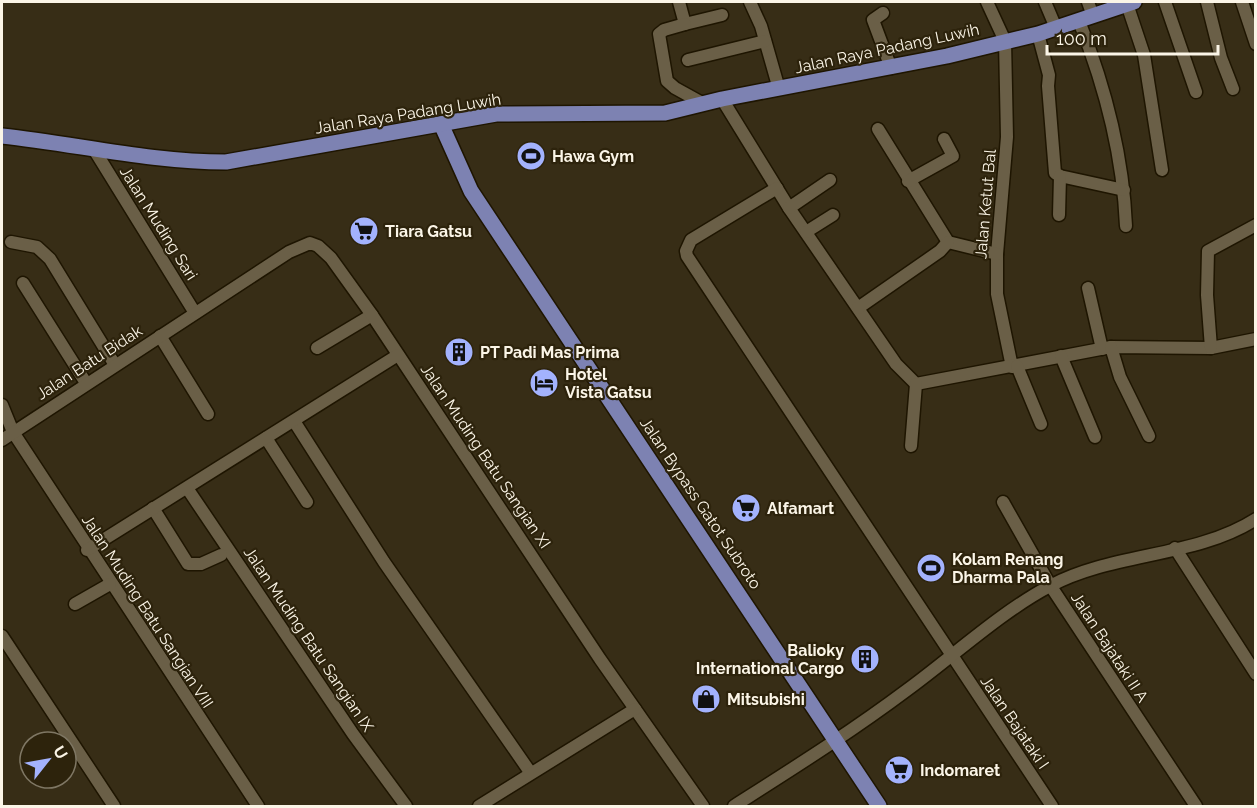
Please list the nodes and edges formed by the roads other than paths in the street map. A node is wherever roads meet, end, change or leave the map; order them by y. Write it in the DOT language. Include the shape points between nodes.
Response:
graph roads {
  1 [pos="679,2"];
  2 [pos="750,2"];
  3 [pos="987,2"];
  4 [pos="1045,2"];
  5 [pos="1132,2"];
  6 [pos="1165,2"];
  7 [pos="1207,2"];
  8 [pos="1242,2"];
  9 [pos="883,13"];
  10 [pos="1087,13"];
  11 [pos="722,15"];
  12 [pos="685,24"];
  13 [pos="1056,28"];
  14 [pos="1038,34"];
  15 [pos="765,41"];
  16 [pos="1005,41"];
  17 [pos="1256,44"];
  18 [pos="688,60"];
  19 [pos="891,68"];
  20 [pos="779,89"];
  21 [pos="1233,89"];
  22 [pos="1196,92"];
  23 [pos="722,99"];
  24 [pos="704,104"];
  25 [pos="441,124"];
  26 [pos="878,129"];
  27 [pos="2,136"];
  28 [pos="944,139"];
  29 [pos="95,151"];
  30 [pos="1162,170"];
  31 [pos="1059,176"];
  32 [pos="830,180"];
  33 [pos="908,181"];
  34 [pos="777,188"];
  35 [pos="1125,190"];
  36 [pos="789,208"];
  37 [pos="833,215"];
  38 [pos="1059,215"];
  39 [pos="1256,225"];
  40 [pos="1126,226"];
  41 [pos="806,232"];
  42 [pos="11,242"];
  43 [pos="948,242"];
  44 [pos="997,254"];
  45 [pos="24,283"];
  46 [pos="1088,288"];
  47 [pos="858,308"];
  48 [pos="195,313"];
  49 [pos="372,315"];
  50 [pos="160,336"];
  51 [pos="1256,339"];
  52 [pos="316,348"];
  53 [pos="1106,348"];
  54 [pos="1211,348"];
  55 [pos="398,355"];
  56 [pos="1061,356"];
  57 [pos="115,365"];
  58 [pos="1015,366"];
  59 [pos="86,383"];
  60 [pos="916,384"];
  61 [pos="2,405"];
  62 [pos="208,414"];
  63 [pos="294,421"];
  64 [pos="1041,424"];
  65 [pos="12,432"];
  66 [pos="1149,436"];
  67 [pos="1095,437"];
  68 [pos="266,438"];
  69 [pos="2,440"];
  70 [pos="910,446"];
  71 [pos="187,488"];
  72 [pos="307,502"];
  73 [pos="1003,502"];
  74 [pos="153,508"];
  75 [pos="1256,519"];
  76 [pos="1175,548"];
  77 [pos="87,550"];
  78 [pos="221,555"];
  79 [pos="110,584"];
  80 [pos="1050,585"];
  81 [pos="75,604"];
  82 [pos="2,636"];
  83 [pos="952,656"];
  84 [pos="1256,674"];
  85 [pos="635,709"];
  86 [pos="837,739"];
  87 [pos="530,772"];
  88 [pos="114,807"];
  89 [pos="258,807"];
  90 [pos="406,807"];
  91 [pos="479,807"];
  92 [pos="703,807"];
  93 [pos="734,807"];
  94 [pos="879,807"];
  95 [pos="1052,807"];
  96 [pos="1196,807"];
  1 -- 12 [label="street"];
  2 -- 15 [label="street"];
  3 -- 16 [label="street"];
  4 -- 13 [label="street"];
  5 -- 10 [label="main road, Jalan Raya Padang Luwih"];
  5 -- 30 [label="street"];
  6 -- 22 [label="street"];
  7 -- 21 [label="street"];
  8 -- 17 [label="street"];
  9 -- 19 [label="street" via="873,20"];
  10 -- 13 [label="main road, Jalan Raya Padang Luwih"];
  10 -- 35 [label="street"];
  11 -- 12 [label="street"];
  12 -- 24 [label="street" via="658,34 666,78 672,87"];
  13 -- 14 [label="main road, Jalan Raya Padang Luwih"];
  14 -- 16 [label="main road, Jalan Raya Padang Luwih"];
  14 -- 31 [label="street" via="1049,75 1053,169"];
  15 -- 18 [label="street"];
  15 -- 20 [label="street"];
  16 -- 19 [label="main road, Jalan Raya Padang Luwih"];
  16 -- 44 [label="street, Jalan Ketut Bal" via="1007,137"];
  19 -- 20 [label="main road, Jalan Raya Padang Luwih"];
  20 -- 23 [label="main road, Jalan Raya Padang Luwih"];
  23 -- 24 [label="main road, Jalan Raya Padang Luwih"];
  23 -- 34 [label="street"];
  24 -- 25 [label="main road, Jalan Raya Padang Luwih" via="665,113 496,114"];
  25 -- 29 [label="main road, Jalan Raya Padang Luwih" via="226,162"];
  25 -- 86 [label="main road, Jalan Bypass Gatot Subroto" via="471,191"];
  26 -- 33 [label="street"];
  27 -- 29 [label="main road, Jalan Raya Padang Luwih"];
  28 -- 33 [label="street" via="953,156"];
  29 -- 48 [label="street, Jalan Muding Sari"];
  31 -- 35 [label="street"];
  31 -- 38 [label="street"];
  32 -- 36 [label="street"];
  33 -- 43 [label="street"];
  34 -- 36 [label="street"];
  34 -- 83 [label="street, Jalan Bajataki I" via="691,240 687,256"];
  35 -- 40 [label="street"];
  36 -- 41 [label="street"];
  37 -- 41 [label="street"];
  39 -- 54 [label="street" via="1208,251"];
  41 -- 47 [label="street"];
  42 -- 57 [label="street" via="38,247 50,259"];
  43 -- 44 [label="street"];
  43 -- 47 [label="street"];
  44 -- 58 [label="street, Jalan Ketut Bal" via="997,294"];
  45 -- 59 [label="street"];
  46 -- 53 [label="street"];
  47 -- 60 [label="street" via="903,374"];
  48 -- 49 [label="street, Jalan Muding Batu Sangian XI" via="289,252 310,243 331,258"];
  48 -- 50 [label="street, Jalan Batu Bidak"];
  49 -- 52 [label="street"];
  49 -- 55 [label="street, Jalan Muding Batu Sangian XI"];
  50 -- 57 [label="street, Jalan Batu Bidak"];
  50 -- 62 [label="street"];
  51 -- 54 [label="street"];
  53 -- 54 [label="street"];
  53 -- 56 [label="street"];
  53 -- 66 [label="street"];
  55 -- 63 [label="street"];
  55 -- 85 [label="street, Jalan Muding Batu Sangian XI"];
  56 -- 58 [label="street"];
  56 -- 67 [label="street"];
  57 -- 59 [label="street, Jalan Batu Bidak"];
  58 -- 60 [label="street"];
  58 -- 64 [label="street, Jalan Ketut Bal"];
  59 -- 65 [label="street, Jalan Batu Bidak"];
  60 -- 70 [label="street"];
  61 -- 65 [label="street, Jalan Muding Batu Sangian VIII"];
  63 -- 68 [label="street"];
  63 -- 87 [label="street" via="384,562"];
  65 -- 69 [label="street, Jalan Batu Bidak"];
  65 -- 77 [label="street, Jalan Muding Batu Sangian VIII"];
  68 -- 71 [label="street"];
  68 -- 72 [label="street"];
  71 -- 74 [label="street"];
  71 -- 90 [label="street, Jalan Muding Batu Sangian IX"];
  73 -- 80 [label="street, Jalan Bajataki II A"];
  74 -- 77 [label="street"];
  74 -- 78 [label="street" via="189,564 201,564"];
  75 -- 76 [label="street" via="1229,534"];
  76 -- 80 [label="street"];
  76 -- 84 [label="street"];
  77 -- 79 [label="street, Jalan Muding Batu Sangian VIII"];
  79 -- 81 [label="street"];
  79 -- 89 [label="street, Jalan Muding Batu Sangian VIII"];
  80 -- 83 [label="street"];
  80 -- 96 [label="street, Jalan Bajataki II A"];
  82 -- 88 [label="street"];
  83 -- 86 [label="street"];
  83 -- 95 [label="street, Jalan Bajataki I"];
  85 -- 87 [label="street"];
  85 -- 92 [label="street, Jalan Muding Batu Sangian XI"];
  86 -- 93 [label="street"];
  86 -- 94 [label="main road, Jalan Bypass Gatot Subroto"];
  87 -- 91 [label="street"];
}
